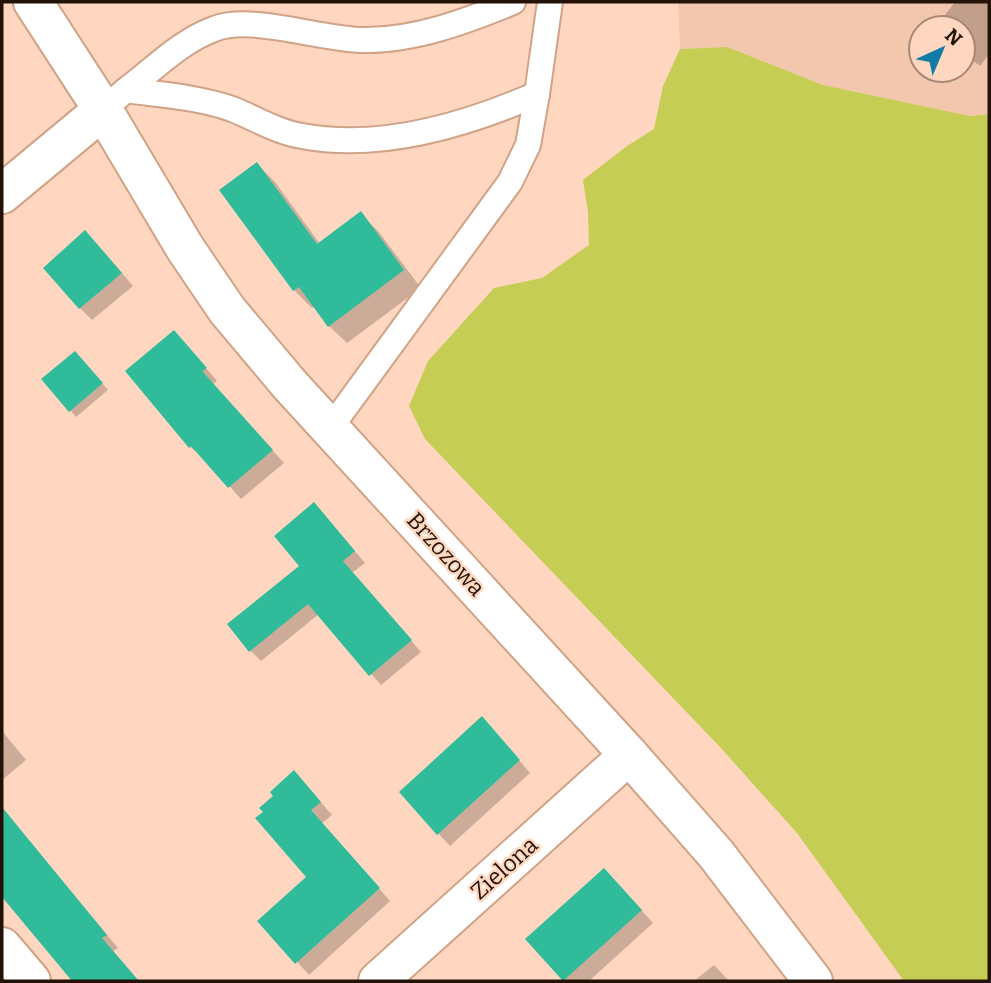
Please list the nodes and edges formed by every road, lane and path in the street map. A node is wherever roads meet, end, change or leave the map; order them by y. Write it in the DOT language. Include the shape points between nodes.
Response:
graph roads {
  1 [pos="33,2"];
  2 [pos="513,2"];
  3 [pos="550,2"];
  4 [pos="537,93"];
  5 [pos="115,100"];
  6 [pos="2,194"];
  7 [pos="331,427"];
  8 [pos="629,755"];
  9 [pos="2,947"];
  10 [pos="31,981"];
  11 [pos="379,981"];
  12 [pos="813,981"];
  1 -- 5 [label="street, Brzozowa"];
  2 -- 5 [label="lane" via="387,40 245,24 215,28 179,48"];
  3 -- 4 [label="lane"];
  4 -- 5 [label="lane" via="454,123 404,135 346,141 300,136 203,101"];
  4 -- 7 [label="lane" via="528,145 510,182"];
  5 -- 6 [label="street"];
  5 -- 7 [label="street, Brzozowa" via="184,248 228,310"];
  7 -- 8 [label="street, Brzozowa"];
  8 -- 11 [label="street, Zielona"];
  8 -- 12 [label="street, Brzozowa" via="716,854"];
  9 -- 10 [label="street"];
}
